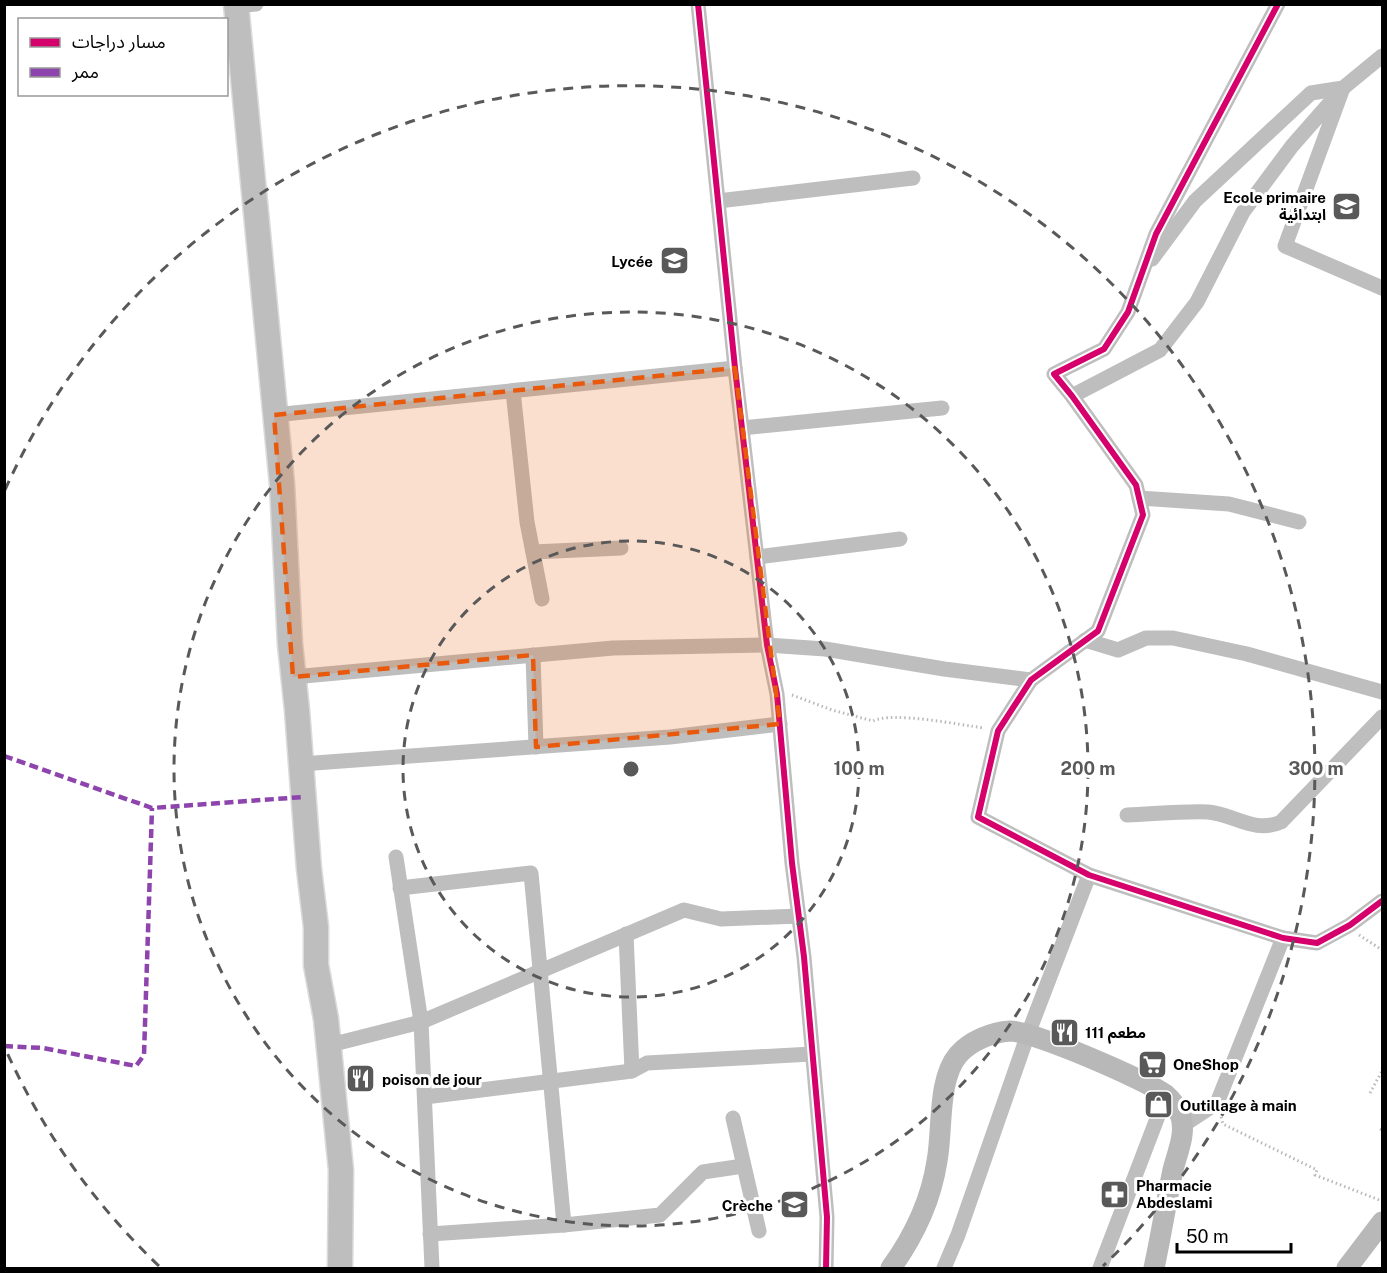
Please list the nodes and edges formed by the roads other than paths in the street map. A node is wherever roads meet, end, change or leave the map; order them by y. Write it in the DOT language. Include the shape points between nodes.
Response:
graph roads {
  1 [pos="698,4"];
  2 [pos="1278,4"];
  3 [pos="243,5"];
  4 [pos="1383,56"];
  5 [pos="1343,88"];
  6 [pos="913,178"];
  7 [pos="718,201"];
  8 [pos="1143,271"];
  9 [pos="1383,288"];
  10 [pos="735,368"];
  11 [pos="513,391"];
  12 [pos="1072,396"];
  13 [pos="942,408"];
  14 [pos="274,415"];
  15 [pos="742,428"];
  16 [pos="1139,498"];
  17 [pos="1299,522"];
  18 [pos="900,539"];
  19 [pos="621,548"];
  20 [pos="533,552"];
  21 [pos="757,557"];
  22 [pos="542,599"];
  23 [pos="1085,640"];
  24 [pos="767,645"];
  25 [pos="533,656"];
  26 [pos="293,677"];
  27 [pos="1031,680"];
  28 [pos="1383,692"];
  29 [pos="1383,717"];
  30 [pos="780,724"];
  31 [pos="536,747"];
  32 [pos="301,764"];
  33 [pos="1127,815"];
  34 [pos="396,857"];
  35 [pos="1089,875"];
  36 [pos="400,888"];
  37 [pos="1383,901"];
  38 [pos="799,916"];
  39 [pos="626,934"];
  40 [pos="1283,938"];
  41 [pos="540,971"];
  42 [pos="421,1022"];
  43 [pos="1028,1034"];
  44 [pos="328,1042"];
  45 [pos="812,1054"];
  46 [pos="632,1071"];
  47 [pos="551,1082"];
  48 [pos="1166,1095"];
  49 [pos="425,1097"];
  50 [pos="733,1118"];
  51 [pos="1182,1126"];
  52 [pos="743,1166"];
  53 [pos="1383,1222"];
  54 [pos="564,1225"];
  55 [pos="759,1231"];
  56 [pos="430,1234"];
  57 [pos="340,1269"];
  58 [pos="432,1269"];
  59 [pos="826,1269"];
  60 [pos="891,1269"];
  61 [pos="944,1269"];
  62 [pos="1100,1269"];
  63 [pos="1154,1269"];
  64 [pos="1347,1269"];
  1 -- 7 [label="street"];
  2 -- 8 [label="street" via="1156,234"];
  3 -- 14 [label="main road"];
  4 -- 5 [label="street"];
  5 -- 8 [label="street" via="1311,93 1195,201"];
  5 -- 9 [label="street" via="1285,246"];
  5 -- 12 [label="street" via="1292,146 1243,212 1197,302 1160,351"];
  6 -- 7 [label="street"];
  7 -- 10 [label="street"];
  8 -- 12 [label="street" via="1128,312 1104,349 1054,374"];
  10 -- 11 [label="street"];
  10 -- 15 [label="street"];
  11 -- 14 [label="street"];
  11 -- 20 [label="street"];
  12 -- 16 [label="street" via="1136,485"];
  13 -- 15 [label="street"];
  14 -- 26 [label="main road"];
  15 -- 21 [label="street"];
  16 -- 17 [label="street" via="1229,504"];
  16 -- 23 [label="street" via="1143,515 1098,631"];
  18 -- 21 [label="street"];
  19 -- 20 [label="street"];
  20 -- 22 [label="street"];
  21 -- 24 [label="street"];
  23 -- 27 [label="street"];
  23 -- 28 [label="street" via="1118,650 1146,638 1173,638"];
  24 -- 25 [label="street" via="613,648"];
  24 -- 27 [label="street" via="825,649"];
  24 -- 30 [label="street"];
  25 -- 26 [label="street"];
  25 -- 31 [label="street"];
  26 -- 32 [label="main road"];
  27 -- 35 [label="street" via="998,731 978,817"];
  29 -- 33 [label="street" via="1274,825 1262,827 1210,812"];
  30 -- 31 [label="street"];
  30 -- 38 [label="street"];
  31 -- 32 [label="street"];
  32 -- 44 [label="main road" via="316,965"];
  34 -- 36 [label="street"];
  35 -- 40 [label="street"];
  35 -- 43 [label="street"];
  36 -- 41 [label="street" via="531,873"];
  36 -- 42 [label="street"];
  37 -- 40 [label="street" via="1317,943"];
  38 -- 39 [label="street" via="721,919 684,910"];
  38 -- 45 [label="street"];
  39 -- 41 [label="street"];
  39 -- 46 [label="street"];
  40 -- 51 [label="street" via="1217,1103"];
  41 -- 42 [label="street"];
  41 -- 47 [label="street"];
  42 -- 44 [label="street"];
  42 -- 49 [label="street"];
  43 -- 48 [label="main road" via="1115,1069"];
  43 -- 60 [label="main road" via="1011,1031 986,1037 970,1044 952,1063 930,1194"];
  43 -- 61 [label="street"];
  44 -- 57 [label="main road" via="341,1170"];
  45 -- 46 [label="street" via="647,1063"];
  45 -- 59 [label="street" via="827,1217"];
  46 -- 47 [label="street"];
  47 -- 49 [label="street"];
  47 -- 54 [label="street"];
  48 -- 51 [label="main road" via="1178,1110"];
  48 -- 62 [label="street"];
  49 -- 56 [label="street"];
  50 -- 52 [label="street"];
  51 -- 63 [label="main road"];
  52 -- 54 [label="street" via="703,1172 660,1215"];
  52 -- 55 [label="street"];
  53 -- 64 [label="main road"];
  54 -- 56 [label="street"];
  56 -- 58 [label="street"];
}
